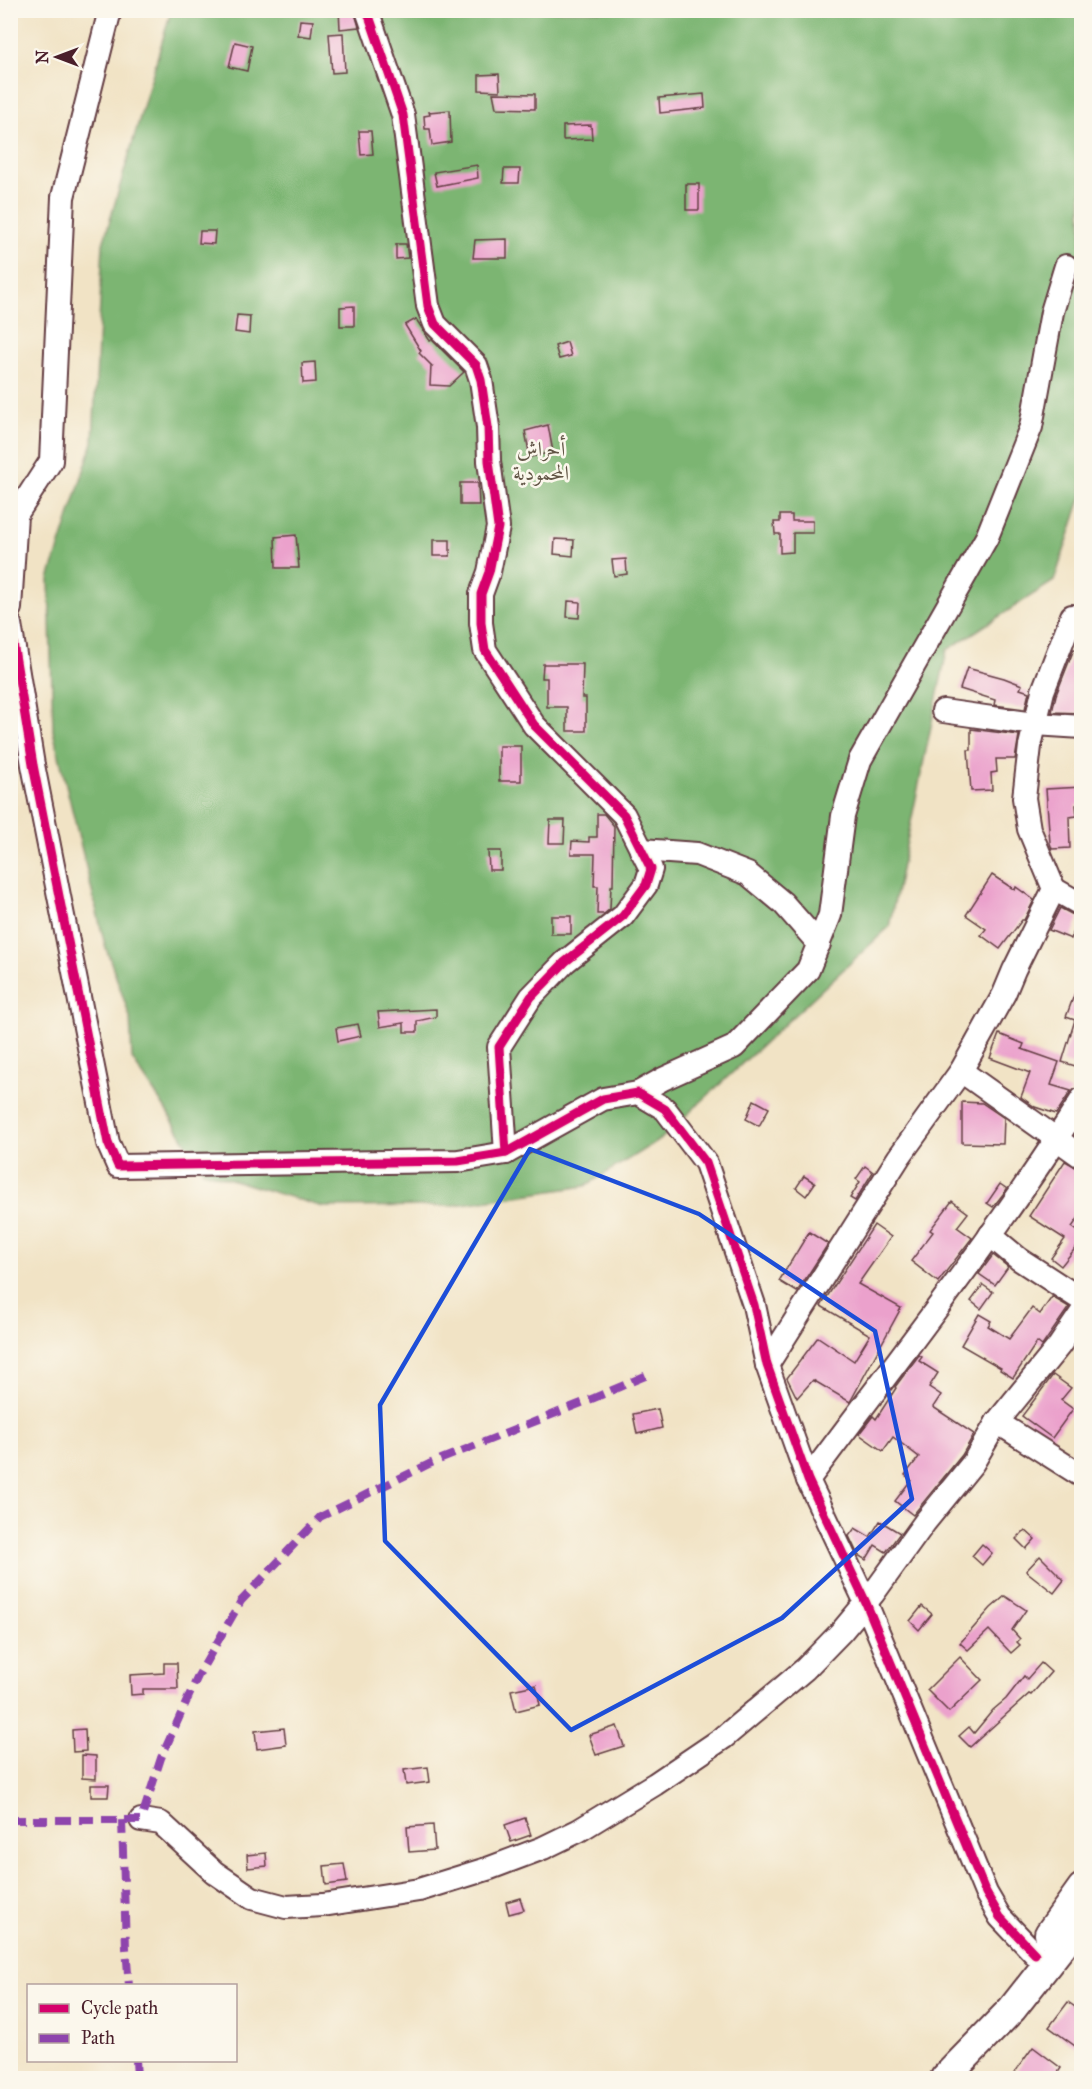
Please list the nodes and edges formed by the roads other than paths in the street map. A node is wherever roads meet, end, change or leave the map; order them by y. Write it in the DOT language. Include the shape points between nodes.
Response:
graph roads {
  1 [pos="110,10"];
  2 [pos="368,10"];
  3 [pos="1066,266"];
  4 [pos="10,608"];
  5 [pos="1072,616"];
  6 [pos="10,624"];
  7 [pos="943,711"];
  8 [pos="1035,724"];
  9 [pos="1082,727"];
  10 [pos="641,850"];
  11 [pos="1054,889"];
  12 [pos="1082,905"];
  13 [pos="819,944"];
  14 [pos="961,1071"];
  15 [pos="638,1093"];
  16 [pos="1082,1099"];
  17 [pos="1057,1139"];
  18 [pos="506,1153"];
  19 [pos="1082,1157"];
  20 [pos="990,1235"];
  21 [pos="1082,1300"];
  22 [pos="1082,1312"];
  23 [pos="767,1365"];
  24 [pos="997,1422"];
  25 [pos="1082,1476"];
  26 [pos="808,1480"];
  27 [pos="866,1603"];
  28 [pos="141,1820"];
  29 [pos="1082,1888"];
  30 [pos="1082,1920"];
  31 [pos="1035,1954"];
  32 [pos="995,2026"];
  33 [pos="950,2077"];
  1 -- 4 [label="street" via="63,197 51,461 16,515"];
  2 -- 10 [label="street" via="404,115 428,306 435,324 476,365 480,380 498,527 480,594 485,650 534,725 624,815"];
  3 -- 13 [label="street" via="1052,312 1031,426 987,537 860,759 843,816 830,915"];
  5 -- 8 [label="street" via="1043,691"];
  6 -- 18 [label="street" via="33,765 108,1143 118,1166 458,1161"];
  7 -- 8 [label="street"];
  8 -- 9 [label="street"];
  8 -- 11 [label="street" via="1024,798 1029,829"];
  10 -- 13 [label="street" via="697,854 748,874 783,903"];
  10 -- 18 [label="street" via="651,869 646,885 623,916 565,962 531,997 499,1047"];
  11 -- 12 [label="street"];
  11 -- 14 [label="street" via="1004,994"];
  13 -- 15 [label="street" via="808,970 734,1047"];
  14 -- 17 [label="street"];
  14 -- 23 [label="street" via="899,1157"];
  15 -- 18 [label="street" via="603,1099"];
  15 -- 23 [label="street" via="665,1109 705,1163 754,1305"];
  16 -- 17 [label="street"];
  17 -- 19 [label="street"];
  17 -- 20 [label="street"];
  20 -- 21 [label="street"];
  20 -- 26 [label="street"];
  22 -- 24 [label="street"];
  23 -- 26 [label="street"];
  24 -- 25 [label="street"];
  24 -- 27 [label="street" via="973,1463"];
  26 -- 27 [label="street"];
  27 -- 28 [label="street" via="806,1669 723,1738 655,1784 543,1848 418,1890 286,1907 252,1898 214,1872 161,1823"];
  27 -- 31 [label="street" via="986,1893 1000,1917"];
  29 -- 31 [label="main road"];
  30 -- 32 [label="main road"];
  31 -- 32 [label="main road"];
  32 -- 33 [label="main road"];
}
